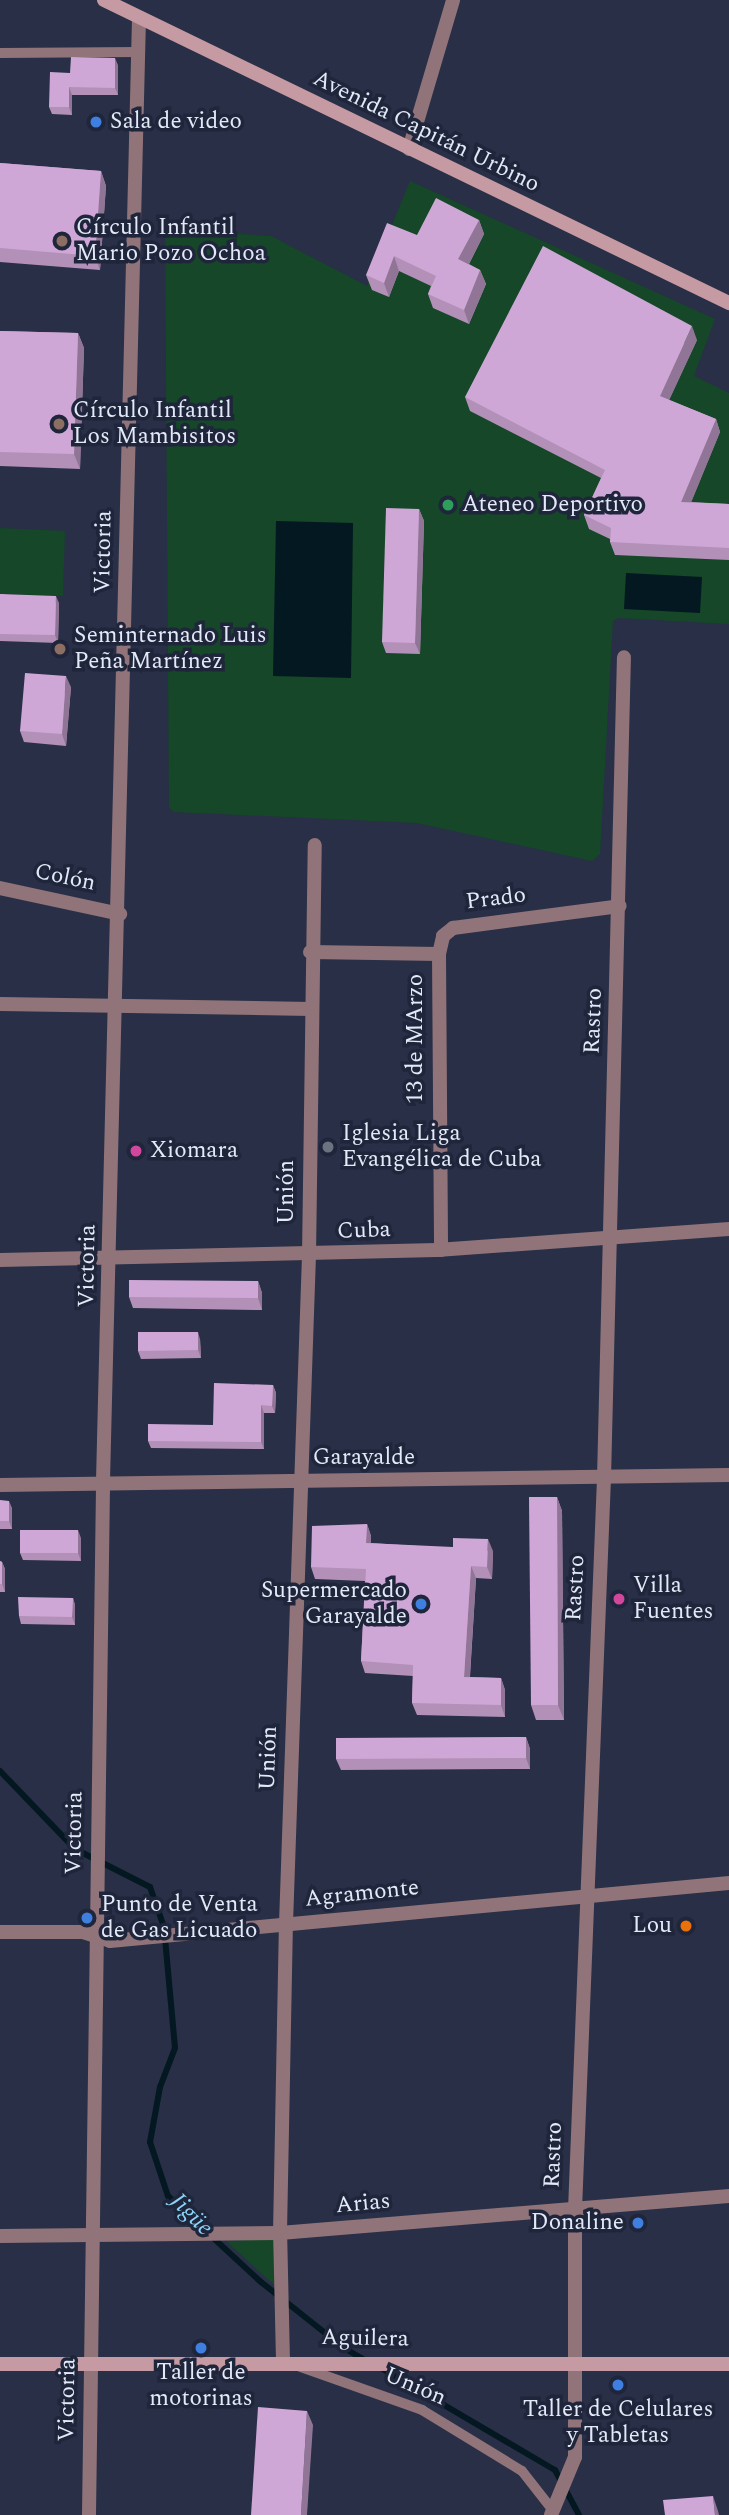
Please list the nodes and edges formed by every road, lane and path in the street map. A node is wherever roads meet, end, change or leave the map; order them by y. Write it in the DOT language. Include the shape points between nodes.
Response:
graph roads {
  1 [pos="104,0"];
  2 [pos="453,0"];
  3 [pos="139,18"];
  4 [pos="136,52"];
  5 [pos="0,53"];
  6 [pos="409,149"];
  7 [pos="729,303"];
  8 [pos="624,657"];
  9 [pos="315,845"];
  10 [pos="0,888"];
  11 [pos="620,906"];
  12 [pos="120,914"];
  13 [pos="310,951"];
  14 [pos="439,954"];
  15 [pos="0,1004"];
  16 [pos="114,1007"];
  17 [pos="311,1009"];
  18 [pos="729,1229"];
  19 [pos="610,1237"];
  20 [pos="441,1250"];
  21 [pos="309,1256"];
  22 [pos="0,1260"];
  23 [pos="111,1261"];
  24 [pos="729,1475"];
  25 [pos="604,1479"];
  26 [pos="300,1482"];
  27 [pos="103,1485"];
  28 [pos="0,1486"];
  29 [pos="729,1883"];
  30 [pos="585,1896"];
  31 [pos="286,1924"];
  32 [pos="0,1932"];
  33 [pos="96,1938"];
  34 [pos="729,2196"];
  35 [pos="575,2210"];
  36 [pos="279,2233"];
  37 [pos="91,2235"];
  38 [pos="0,2236"];
  39 [pos="283,2361"];
  40 [pos="573,2362"];
  41 [pos="92,2363"];
  42 [pos="0,2364"];
  43 [pos="729,2364"];
  44 [pos="551,2512"];
  45 [pos="89,2515"];
  1 -- 3 [label="main road, Avenida Capitán Urbino"];
  2 -- 6 [label="street"];
  3 -- 4 [label="street, Victoria"];
  3 -- 6 [label="main road, Avenida Capitán Urbino"];
  4 -- 5 [label="lane"];
  4 -- 12 [label="street, Victoria"];
  6 -- 7 [label="main road, Avenida Capitán Urbino"];
  8 -- 11 [label="street, Rastro"];
  9 -- 13 [label="street, Unión"];
  10 -- 12 [label="street, Colón"];
  11 -- 14 [label="street, Prado" via="453,928 443,936"];
  11 -- 19 [label="street, Rastro"];
  12 -- 16 [label="street, Victoria"];
  13 -- 14 [label="street"];
  13 -- 17 [label="street, Unión"];
  14 -- 20 [label="street, 13 de MArzo"];
  15 -- 16 [label="street"];
  16 -- 17 [label="street"];
  16 -- 23 [label="street, Victoria"];
  17 -- 21 [label="street, Unión"];
  18 -- 19 [label="street, Cuba"];
  19 -- 20 [label="street, Cuba"];
  19 -- 25 [label="street, Rastro"];
  20 -- 21 [label="street, Cuba"];
  21 -- 23 [label="street, Cuba"];
  21 -- 26 [label="street, Unión"];
  22 -- 23 [label="street, Cuba"];
  23 -- 27 [label="street, Victoria"];
  24 -- 25 [label="street, Garayalde"];
  25 -- 26 [label="street, Garayalde"];
  25 -- 30 [label="street, Rastro"];
  26 -- 27 [label="street, Garayalde"];
  26 -- 31 [label="street, Unión"];
  27 -- 28 [label="street, Garayalde"];
  27 -- 33 [label="street, Victoria"];
  29 -- 30 [label="street, Agramonte"];
  30 -- 31 [label="street, Agramonte"];
  30 -- 35 [label="street, Rastro"];
  31 -- 33 [label="street, Agramonte"];
  31 -- 36 [label="street, Unión"];
  32 -- 33 [label="street, Agramonte" via="83,1932"];
  33 -- 37 [label="street, Victoria"];
  34 -- 35 [label="street, Arias"];
  35 -- 36 [label="street, Arias"];
  35 -- 40 [label="street, Rastro"];
  36 -- 37 [label="street, Arias"];
  36 -- 39 [label="street, Unión"];
  37 -- 38 [label="street, Arias"];
  37 -- 41 [label="street, Victoria"];
  39 -- 40 [label="main road, Aguilera"];
  39 -- 41 [label="main road, Aguilera"];
  39 -- 44 [label="lane, Unión" via="422,2410 522,2471"];
  40 -- 43 [label="main road, Aguilera"];
  40 -- 44 [label="street, Rastro" via="575,2457"];
  41 -- 42 [label="main road, Aguilera"];
  41 -- 45 [label="street, Victoria"];
}
